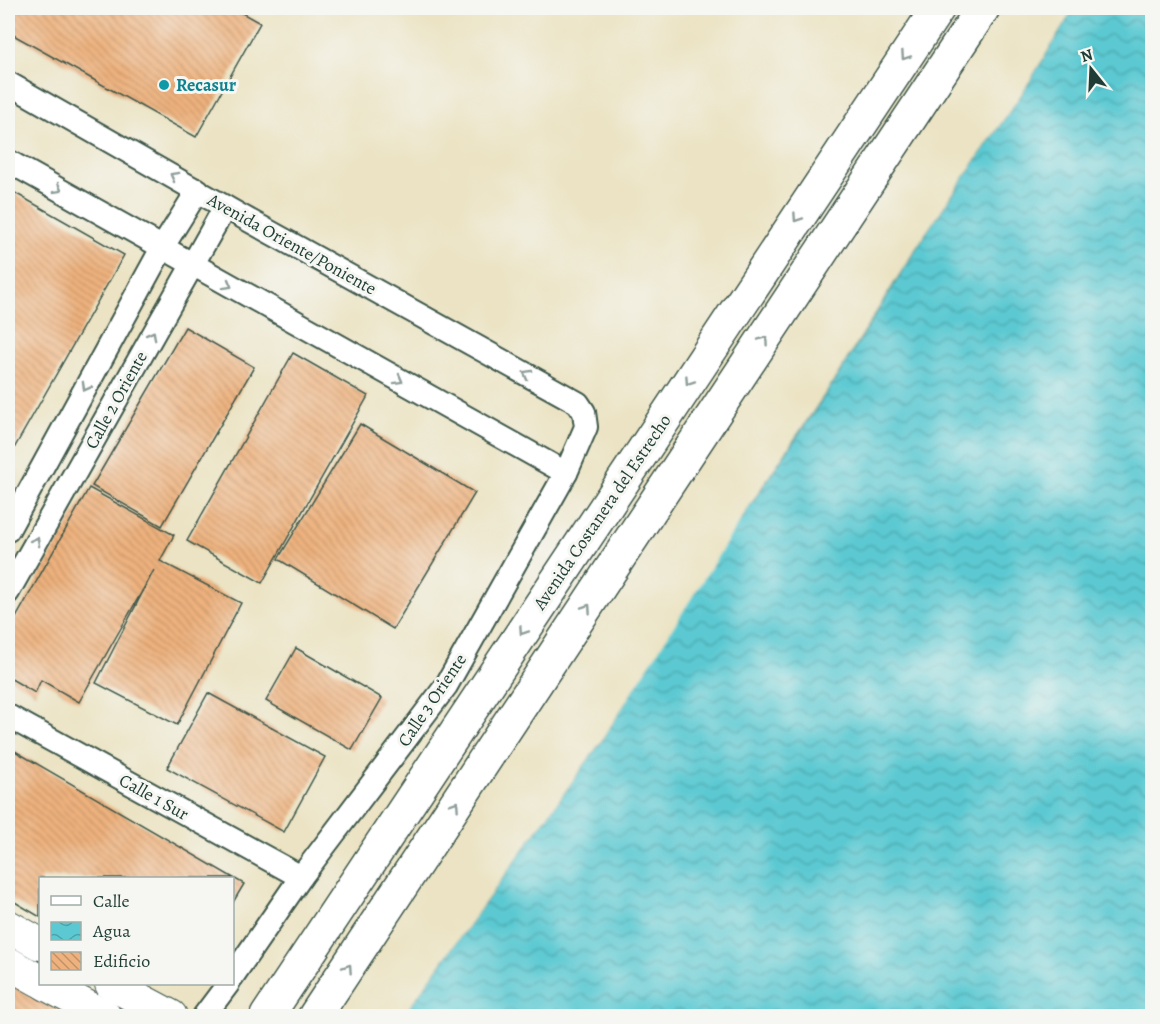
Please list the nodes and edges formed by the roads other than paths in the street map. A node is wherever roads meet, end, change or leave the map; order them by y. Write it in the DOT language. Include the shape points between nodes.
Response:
graph roads {
  1 [pos="938,8"];
  2 [pos="983,8"];
  3 [pos="8,83"];
  4 [pos="8,160"];
  5 [pos="198,190"];
  6 [pos="225,207"];
  7 [pos="162,248"];
  8 [pos="192,265"];
  9 [pos="578,403"];
  10 [pos="566,473"];
  11 [pos="8,530"];
  12 [pos="8,592"];
  13 [pos="8,716"];
  14 [pos="302,878"];
  15 [pos="8,926"];
  16 [pos="39,943"];
  17 [pos="8,963"];
  18 [pos="234,974"];
  19 [pos="39,980"];
  20 [pos="47,985"];
  21 [pos="113,985"];
  22 [pos="227,985"];
  23 [pos="105,1017"];
  24 [pos="171,1017"];
  25 [pos="204,1017"];
  26 [pos="267,1017"];
  27 [pos="315,1017"];
  1 -- 26 [label="main road, Avenida Costanera del Estrecho, one-way"];
  27 -- 2 [label="main road, one-way"];
  5 -- 3 [label="street, Avenida Oriente/Poniente, one-way"];
  4 -- 7 [label="street, one-way"];
  5 -- 6 [label="street, Avenida Oriente/Poniente"];
  5 -- 7 [label="street, Calle 2 Oriente"];
  6 -- 8 [label="street, Calle 2 Oriente"];
  9 -- 6 [label="street, Avenida Oriente/Poniente, one-way"];
  7 -- 8 [label="street"];
  7 -- 11 [label="street, Calle 2 Oriente, one-way"];
  8 -- 10 [label="street, one-way"];
  12 -- 8 [label="street, Calle 2 Oriente, one-way"];
  9 -- 10 [label="street, Calle 3 Oriente" via="586,427"];
  10 -- 14 [label="street, Calle 3 Oriente" via="446,686"];
  13 -- 14 [label="street, Calle 1 Sur"];
  14 -- 18 [label="street, Calle 3 Oriente"];
  15 -- 16 [label="street"];
  17 -- 19 [label="street"];
  20 -- 23 [label="street"];
  21 -- 24 [label="street"];
  22 -- 25 [label="street"];
}
